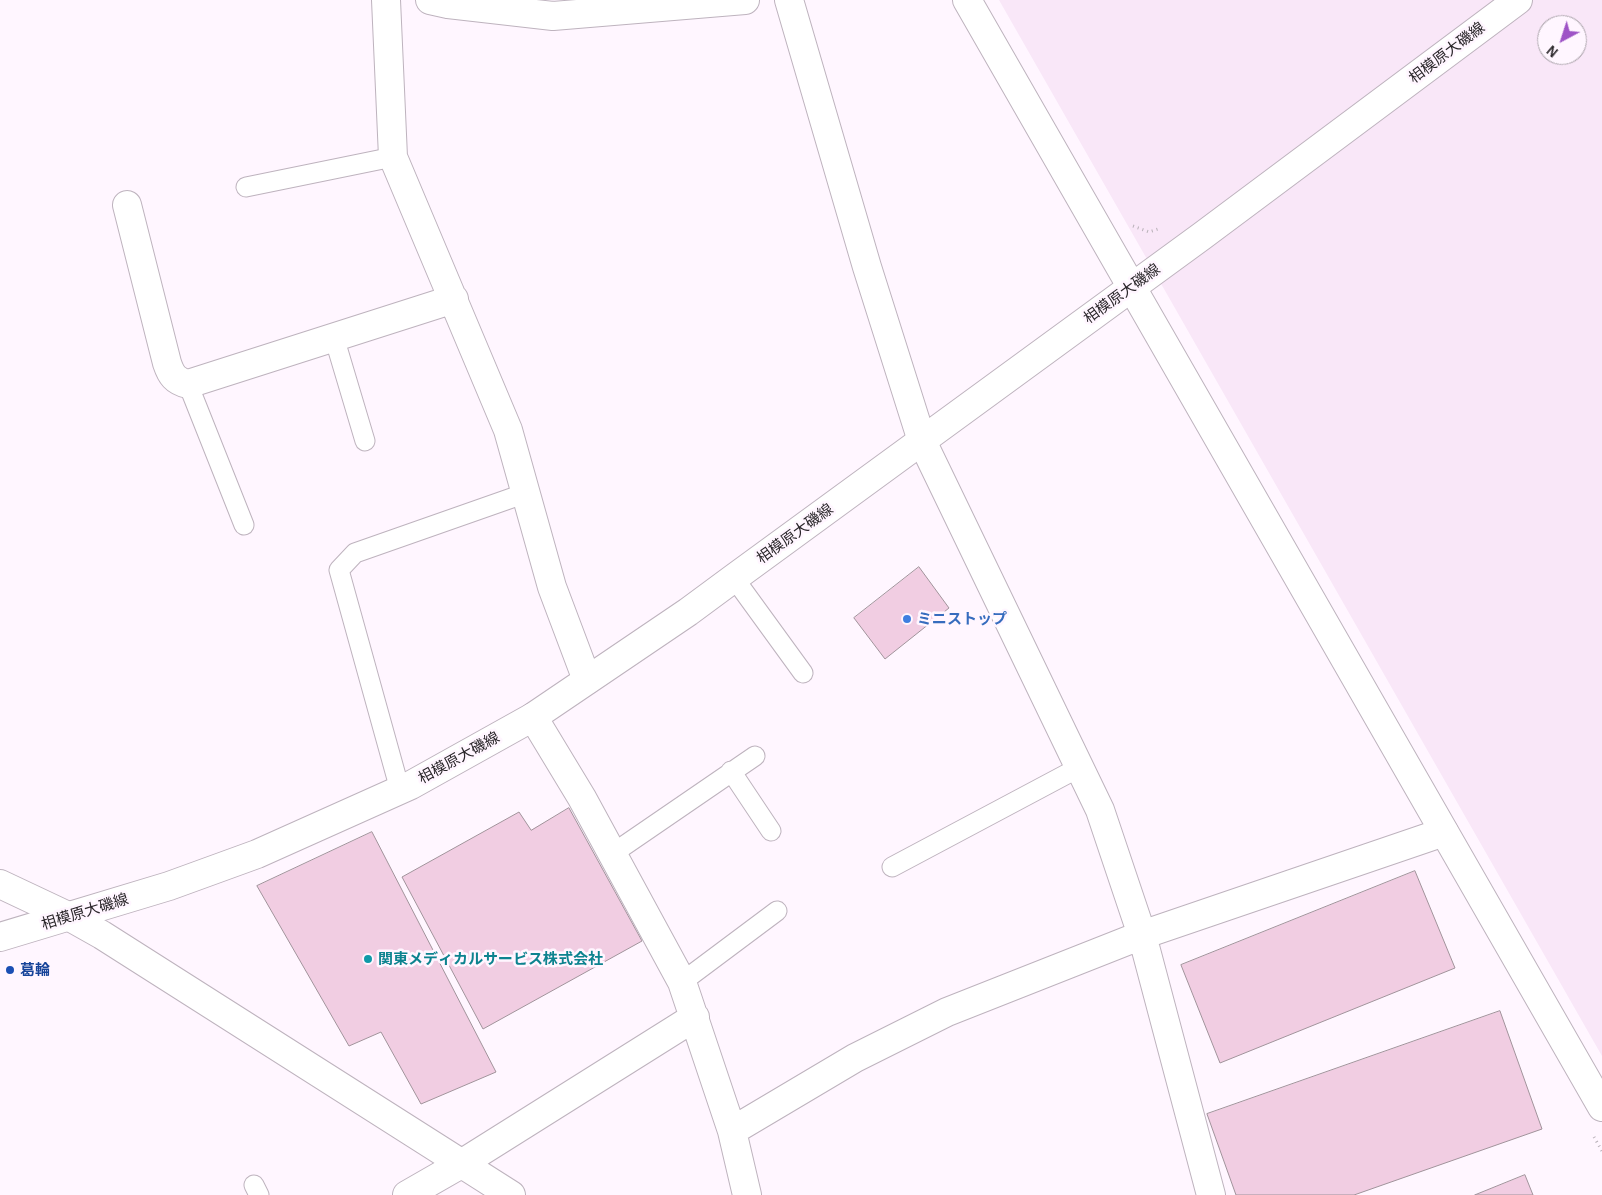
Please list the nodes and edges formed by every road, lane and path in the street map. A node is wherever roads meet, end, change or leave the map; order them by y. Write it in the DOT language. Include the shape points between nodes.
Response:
graph roads {
  1 [pos="386,0"];
  2 [pos="430,0"];
  3 [pos="745,0"];
  4 [pos="789,0"];
  5 [pos="967,0"];
  6 [pos="1518,0"];
  7 [pos="552,8"];
  8 [pos="393,157"];
  9 [pos="246,188"];
  10 [pos="127,205"];
  11 [pos="1132,286"];
  12 [pos="454,299"];
  13 [pos="334,337"];
  14 [pos="188,384"];
  15 [pos="365,440"];
  16 [pos="922,441"];
  17 [pos="526,493"];
  18 [pos="244,525"];
  19 [pos="734,578"];
  20 [pos="803,673"];
  21 [pos="587,680"];
  22 [pos="533,718"];
  23 [pos="755,756"];
  24 [pos="1080,767"];
  25 [pos="732,771"];
  26 [pos="400,790"];
  27 [pos="771,831"];
  28 [pos="1444,832"];
  29 [pos="612,854"];
  30 [pos="892,867"];
  31 [pos="0,884"];
  32 [pos="777,911"];
  33 [pos="70,917"];
  34 [pos="1142,935"];
  35 [pos="0,937"];
  36 [pos="682,982"];
  37 [pos="695,1017"];
  38 [pos="1602,1107"];
  39 [pos="732,1131"];
  40 [pos="462,1164"];
  41 [pos="407,1195"];
  42 [pos="511,1195"];
  43 [pos="747,1195"];
  44 [pos="1211,1195"];
  1 -- 8 [label="street"];
  2 -- 7 [label="street" via="448,4"];
  3 -- 7 [label="street"];
  4 -- 16 [label="street"];
  5 -- 11 [label="street"];
  6 -- 11 [label="street, 相模原大磯線"];
  8 -- 9 [label="lane"];
  8 -- 12 [label="street"];
  10 -- 14 [label="street" via="167,363 174,378"];
  11 -- 16 [label="street, 相模原大磯線"];
  11 -- 28 [label="street"];
  12 -- 13 [label="street"];
  12 -- 17 [label="street" via="508,430"];
  13 -- 14 [label="street"];
  13 -- 15 [label="lane"];
  14 -- 18 [label="lane"];
  16 -- 19 [label="street, 相模原大磯線"];
  16 -- 24 [label="street"];
  17 -- 21 [label="street" via="552,587"];
  17 -- 26 [label="lane" via="355,553 339,570"];
  19 -- 20 [label="lane"];
  19 -- 21 [label="street, 相模原大磯線"];
  21 -- 22 [label="street, 相模原大磯線"];
  22 -- 26 [label="street, 相模原大磯線"];
  22 -- 29 [label="street"];
  23 -- 25 [label="lane"];
  24 -- 30 [label="lane"];
  24 -- 34 [label="street" via="1100,810"];
  25 -- 27 [label="lane"];
  25 -- 29 [label="lane"];
  26 -- 33 [label="street, 相模原大磯線" via="257,854"];
  28 -- 34 [label="street"];
  28 -- 38 [label="street"];
  29 -- 36 [label="street"];
  31 -- 33 [label="street"];
  32 -- 36 [label="lane"];
  33 -- 35 [label="street, 相模原大磯線"];
  33 -- 40 [label="street"];
  34 -- 39 [label="street" via="948,1012 855,1058"];
  34 -- 44 [label="street"];
  36 -- 37 [label="street"];
  37 -- 39 [label="street"];
  37 -- 40 [label="street"];
  39 -- 43 [label="street"];
  40 -- 41 [label="street"];
  40 -- 42 [label="street"];
}
